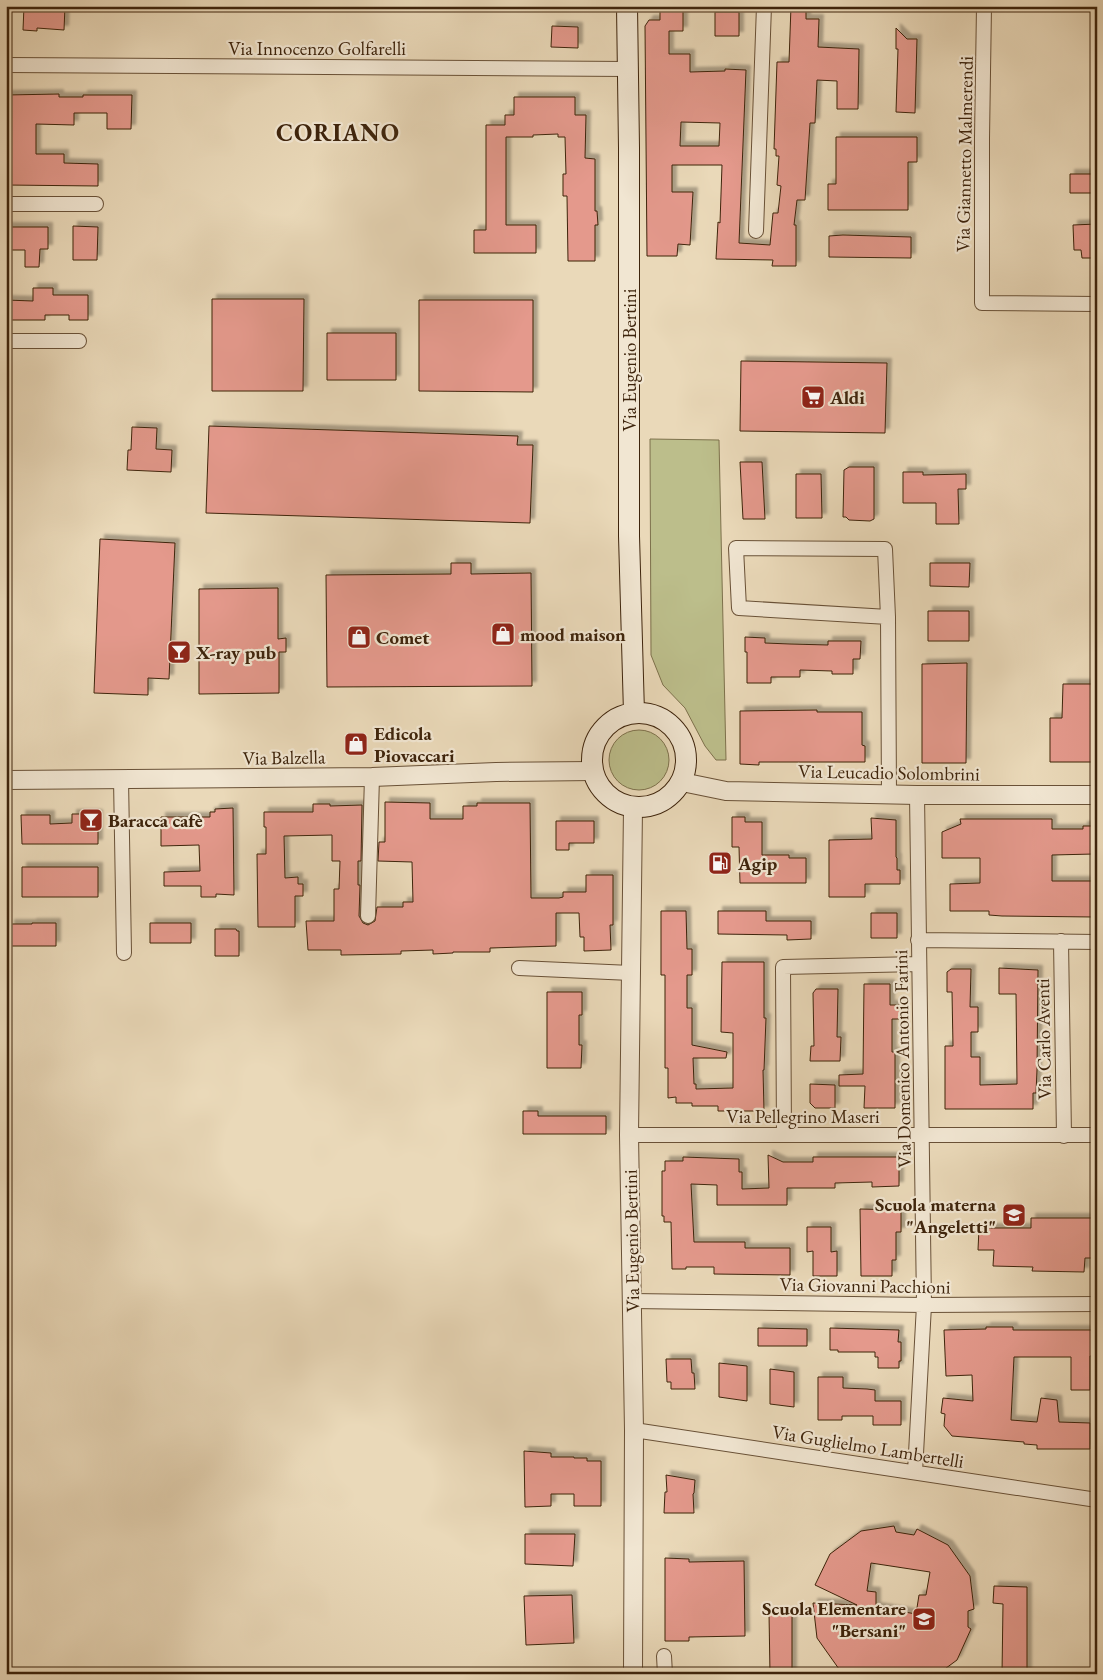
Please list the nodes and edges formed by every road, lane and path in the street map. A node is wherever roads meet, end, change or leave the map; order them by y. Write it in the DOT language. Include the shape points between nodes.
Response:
graph roads {
  1 [pos="628,6"];
  2 [pos="764,6"];
  3 [pos="984,6"];
  4 [pos="6,64"];
  5 [pos="628,70"];
  6 [pos="6,204"];
  7 [pos="96,204"];
  8 [pos="756,231"];
  9 [pos="1097,304"];
  10 [pos="6,341"];
  11 [pos="79,341"];
  12 [pos="888,617"];
  13 [pos="634,713"];
  14 [pos="592,771"];
  15 [pos="372,777"];
  16 [pos="121,779"];
  17 [pos="6,780"];
  18 [pos="682,782"];
  19 [pos="889,794"];
  20 [pos="917,795"];
  21 [pos="1097,795"];
  22 [pos="633,808"];
  23 [pos="368,916"];
  24 [pos="918,940"];
  25 [pos="1061,941"];
  26 [pos="1097,942"];
  27 [pos="124,953"];
  28 [pos="919,964"];
  29 [pos="519,968"];
  30 [pos="631,973"];
  31 [pos="784,1134"];
  32 [pos="629,1135"];
  33 [pos="1097,1135"];
  34 [pos="922,1136"];
  35 [pos="1064,1136"];
  36 [pos="632,1301"];
  37 [pos="1097,1304"];
  38 [pos="924,1305"];
  39 [pos="634,1430"];
  40 [pos="915,1472"];
  41 [pos="1097,1500"];
  42 [pos="664,1656"];
  43 [pos="633,1674"];
  44 [pos="665,1674"];
  1 -- 5 [label="main road, Via Eugenio Bertini"];
  2 -- 8 [label="street"];
  3 -- 9 [label="street, Via Giannetto Malmerendi" via="982,303"];
  4 -- 5 [label="street, Via Innocenzo Golfarelli"];
  5 -- 13 [label="main road, Via Eugenio Bertini" via="629,536"];
  6 -- 7 [label="street"];
  10 -- 11 [label="street"];
  12 -- 12 [label="street" via="885,549 736,548 739,608"];
  12 -- 19 [label="street"];
  13 -- 14 [label="main road" via="618,717 605,727 591,755"];
  13 -- 18 [label="main road" via="651,714 666,721 678,733 685,748 687,765"];
  14 -- 15 [label="street, Via Balzella"];
  14 -- 22 [label="main road" via="607,796"];
  15 -- 16 [label="street, Via Balzella"];
  15 -- 23 [label="street"];
  16 -- 17 [label="street, Via Balzella"];
  16 -- 27 [label="street"];
  18 -- 19 [label="street, Via Leucadio Solombrini" via="726,791"];
  18 -- 22 [label="main road" via="674,794 662,802 648,808"];
  19 -- 20 [label="street, Via Leucadio Solombrini"];
  20 -- 21 [label="street, Via Leucadio Solombrini"];
  20 -- 24 [label="street, Via Domenico Antonio Farini"];
  22 -- 30 [label="street, Via Eugenio Bertini"];
  24 -- 25 [label="street"];
  24 -- 28 [label="street, Via Domenico Antonio Farini"];
  25 -- 26 [label="street"];
  25 -- 35 [label="street, Via Carlo Aventi"];
  28 -- 31 [label="street" via="783,967"];
  28 -- 34 [label="street, Via Domenico Antonio Farini"];
  29 -- 30 [label="street"];
  30 -- 32 [label="street, Via Eugenio Bertini"];
  31 -- 32 [label="street, Via Pellegrino Maseri"];
  31 -- 34 [label="street, Via Pellegrino Maseri"];
  32 -- 36 [label="street, Via Eugenio Bertini"];
  33 -- 35 [label="street, Via Pellegrino Maseri"];
  34 -- 35 [label="street, Via Pellegrino Maseri"];
  34 -- 38 [label="street, Via Domenico Antonio Farini"];
  36 -- 38 [label="street, Via Giovanni Pacchioni"];
  36 -- 39 [label="street, Via Eugenio Bertini"];
  37 -- 38 [label="street, Via Giovanni Pacchioni"];
  38 -- 40 [label="street, Via Domenico Antonio Farini"];
  39 -- 40 [label="street, Via Guglielmo Lambertelli"];
  39 -- 43 [label="street, Via Eugenio Bertini"];
  40 -- 41 [label="street, Via Guglielmo Lambertelli"];
  42 -- 44 [label="street"];
}
